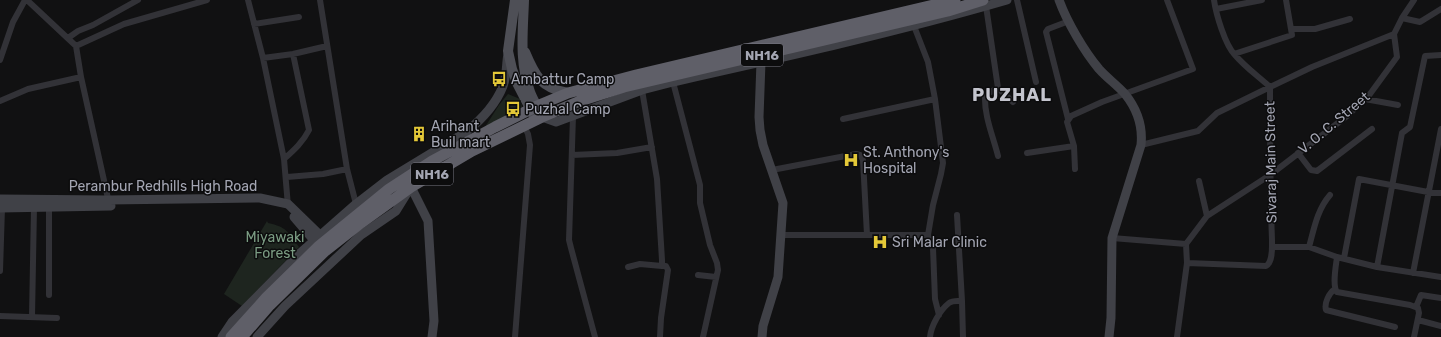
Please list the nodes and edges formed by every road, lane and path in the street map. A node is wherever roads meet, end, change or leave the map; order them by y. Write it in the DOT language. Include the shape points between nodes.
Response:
graph roads {
  1 [pos="26,0"];
  2 [pos="138,0"];
  3 [pos="207,0"];
  4 [pos="248,0"];
  5 [pos="320,0"];
  6 [pos="515,0"];
  7 [pos="524,0"];
  8 [pos="955,0"];
  9 [pos="1007,0"];
  10 [pos="1018,0"];
  11 [pos="1059,0"];
  12 [pos="1167,0"];
  13 [pos="1214,0"];
  14 [pos="1262,0"];
  15 [pos="1286,0"];
  16 [pos="1414,0"];
  17 [pos="985,3"];
  18 [pos="1216,9"];
  19 [pos="1441,9"];
  20 [pos="299,17"];
  21 [pos="1402,18"];
  22 [pos="1350,19"];
  23 [pos="1069,22"];
  24 [pos="254,24"];
  25 [pos="914,26"];
  26 [pos="1291,29"];
  27 [pos="1394,34"];
  28 [pos="68,38"];
  29 [pos="522,42"];
  30 [pos="76,46"];
  31 [pos="327,46"];
  32 [pos="508,51"];
  33 [pos="293,54"];
  34 [pos="1234,54"];
  35 [pos="1441,55"];
  36 [pos="263,58"];
  37 [pos="0,60"];
  38 [pos="761,62"];
  39 [pos="81,77"];
  40 [pos="673,82"];
  41 [pos="1036,82"];
  42 [pos="1270,86"];
  43 [pos="998,88"];
  44 [pos="642,90"];
  45 [pos="568,93"];
  46 [pos="1125,94"];
  47 [pos="934,99"];
  48 [pos="1365,99"];
  49 [pos="0,101"];
  50 [pos="1013,102"];
  51 [pos="1398,105"];
  52 [pos="534,107"];
  53 [pos="573,116"];
  54 [pos="539,118"];
  55 [pos="843,119"];
  56 [pos="1068,119"];
  57 [pos="524,126"];
  58 [pos="1441,128"];
  59 [pos="1372,129"];
  60 [pos="1141,145"];
  61 [pos="1074,146"];
  62 [pos="652,147"];
  63 [pos="1027,153"];
  64 [pos="1298,153"];
  65 [pos="572,155"];
  66 [pos="998,156"];
  67 [pos="284,158"];
  68 [pos="1438,161"];
  69 [pos="347,169"];
  70 [pos="1075,169"];
  71 [pos="772,170"];
  72 [pos="1270,175"];
  73 [pos="287,177"];
  74 [pos="1199,181"];
  75 [pos="1392,184"];
  76 [pos="411,187"];
  77 [pos="1428,192"];
  78 [pos="1441,193"];
  79 [pos="1330,195"];
  80 [pos="109,203"];
  81 [pos="356,204"];
  82 [pos="0,205"];
  83 [pos="34,207"];
  84 [pos="50,207"];
  85 [pos="288,207"];
  86 [pos="957,215"];
  87 [pos="1207,216"];
  88 [pos="782,235"];
  89 [pos="867,235"];
  90 [pos="928,235"];
  91 [pos="1112,238"];
  92 [pos="322,244"];
  93 [pos="1186,244"];
  94 [pos="1272,246"];
  95 [pos="1309,247"];
  96 [pos="1337,257"];
  97 [pos="1344,258"];
  98 [pos="0,263"];
  99 [pos="1187,263"];
  100 [pos="662,266"];
  101 [pos="628,267"];
  102 [pos="1377,267"];
  103 [pos="0,271"];
  104 [pos="1413,273"];
  105 [pos="698,275"];
  106 [pos="716,277"];
  107 [pos="1441,277"];
  108 [pos="1335,289"];
  109 [pos="49,295"];
  110 [pos="1441,298"];
  111 [pos="962,301"];
  112 [pos="1416,307"];
  113 [pos="939,315"];
  114 [pos="0,316"];
  115 [pos="32,317"];
  116 [pos="57,318"];
  117 [pos="1418,320"];
  118 [pos="1441,326"];
  119 [pos="1395,327"];
  120 [pos="222,337"];
  121 [pos="231,337"];
  122 [pos="242,337"];
  123 [pos="257,337"];
  124 [pos="432,337"];
  125 [pos="515,337"];
  126 [pos="595,337"];
  127 [pos="660,337"];
  128 [pos="703,337"];
  129 [pos="762,337"];
  130 [pos="930,337"];
  131 [pos="963,337"];
  132 [pos="1109,337"];
  133 [pos="1177,337"];
  134 [pos="1414,337"];
  1 -- 28 [label="street"];
  1 -- 37 [label="street" via="13,22"];
  2 -- 28 [label="street" via="93,25 78,30"];
  3 -- 30 [label="street" via="124,24"];
  4 -- 24 [label="street"];
  5 -- 31 [label="street"];
  6 -- 32 [label="main road"];
  7 -- 29 [label="main road"];
  8 -- 45 [label="highway, NH16"];
  9 -- 17 [label="street"];
  10 -- 41 [label="street"];
  11 -- 23 [label="street"];
  12 -- 46 [label="street" via="1193,69"];
  13 -- 18 [label="street, Sivaraj Main Street"];
  14 -- 18 [label="street"];
  15 -- 26 [label="street"];
  16 -- 21 [label="street"];
  17 -- 25 [label="street"];
  17 -- 43 [label="street"];
  17 -- 54 [label="highway, NH16" via="624,87"];
  18 -- 34 [label="street, Sivaraj Main Street"];
  19 -- 21 [label="street" via="1420,22"];
  20 -- 24 [label="street"];
  21 -- 27 [label="street"];
  22 -- 26 [label="street" via="1314,29"];
  23 -- 46 [label="street" via="1098,68"];
  23 -- 56 [label="street" via="1046,32"];
  24 -- 36 [label="street"];
  25 -- 38 [label="street"];
  25 -- 47 [label="street" via="928,62"];
  26 -- 34 [label="street" via="1292,35"];
  27 -- 42 [label="street"];
  27 -- 48 [label="street, V. O. C. Street" via="1397,57"];
  28 -- 30 [label="street"];
  29 -- 45 [label="main road" via="538,78 555,90"];
  29 -- 52 [label="main road" via="524,70"];
  30 -- 39 [label="street"];
  31 -- 33 [label="street"];
  31 -- 69 [label="street"];
  32 -- 52 [label="main road" via="517,83"];
  32 -- 81 [label="street" via="504,85 477,124 387,180"];
  33 -- 36 [label="street"];
  33 -- 67 [label="street" via="309,130 296,149"];
  34 -- 42 [label="street, Sivaraj Main Street"];
  35 -- 75 [label="street" via="1425,56 1410,127 1402,133"];
  36 -- 67 [label="street"];
  38 -- 40 [label="street"];
  38 -- 71 [label="street" via="760,130"];
  39 -- 49 [label="street" via="28,89"];
  39 -- 80 [label="street"];
  40 -- 44 [label="street"];
  40 -- 106 [label="street" via="700,185 700,203 717,263"];
  42 -- 60 [label="street" via="1217,113 1198,131"];
  42 -- 72 [label="street, Sivaraj Main Street"];
  43 -- 50 [label="street"];
  43 -- 66 [label="street" via="986,93 985,97 986,114"];
  44 -- 53 [label="street"];
  44 -- 62 [label="street"];
  45 -- 52 [label="highway, NH16"];
  46 -- 56 [label="street"];
  46 -- 60 [label="street" via="1140,121"];
  47 -- 55 [label="street"];
  47 -- 90 [label="street" via="943,163"];
  48 -- 51 [label="street"];
  48 -- 64 [label="street, V. O. C. Street"];
  52 -- 54 [label="main road"];
  52 -- 92 [label="highway, NH16" via="426,165 389,189"];
  53 -- 54 [label="street" via="556,122"];
  53 -- 65 [label="street"];
  54 -- 57 [label="highway, NH16"];
  56 -- 61 [label="street"];
  57 -- 76 [label="highway, NH16" via="472,150"];
  57 -- 125 [label="street" via="530,145"];
  58 -- 68 [label="street"];
  59 -- 64 [label="street" via="1317,171 1312,170"];
  60 -- 91 [label="street"];
  61 -- 63 [label="street"];
  61 -- 70 [label="street"];
  62 -- 65 [label="street" via="617,153"];
  62 -- 100 [label="street" via="658,179"];
  64 -- 72 [label="street, V. O. C. Street"];
  65 -- 126 [label="street" via="570,248"];
  67 -- 73 [label="street"];
  68 -- 77 [label="street"];
  69 -- 73 [label="street"];
  69 -- 81 [label="street"];
  71 -- 88 [label="street" via="784,203"];
  71 -- 89 [label="street" via="860,155 863,160"];
  72 -- 87 [label="street, V. O. C. Street"];
  72 -- 94 [label="street, Sivaraj Main Street"];
  73 -- 85 [label="street"];
  74 -- 87 [label="street"];
  75 -- 77 [label="street"];
  75 -- 97 [label="street" via="1359,179"];
  75 -- 102 [label="street"];
  76 -- 92 [label="highway, NH16"];
  76 -- 123 [label="street" via="396,211 361,235"];
  76 -- 124 [label="street" via="428,221 434,321"];
  77 -- 78 [label="street"];
  77 -- 104 [label="street"];
  79 -- 95 [label="street" via="1319,212"];
  80 -- 82 [label="street, Perambur Redhills High Road"];
  80 -- 84 [label="street, Perambur Redhills High Road"];
  80 -- 85 [label="street, Perambur Redhills High Road" via="260,198"];
  81 -- 92 [label="street"];
  82 -- 83 [label="street, Perambur Redhills High Road"];
  82 -- 98 [label="street"];
  83 -- 84 [label="street, Perambur Redhills High Road"];
  83 -- 115 [label="street"];
  84 -- 109 [label="street"];
  85 -- 92 [label="street"];
  86 -- 111 [label="street"];
  87 -- 93 [label="street"];
  88 -- 89 [label="street"];
  88 -- 129 [label="street" via="778,277"];
  89 -- 90 [label="street"];
  90 -- 113 [label="street" via="932,248 935,299"];
  91 -- 93 [label="street"];
  91 -- 132 [label="street"];
  92 -- 120 [label="street" via="298,255 232,322"];
  92 -- 121 [label="highway, NH16" via="266,298"];
  92 -- 122 [label="highway, NH16"];
  93 -- 99 [label="street"];
  94 -- 95 [label="street"];
  94 -- 99 [label="street, Sivaraj Main Street" via="1269,264 1263,266"];
  95 -- 96 [label="street"];
  96 -- 97 [label="street"];
  96 -- 108 [label="street"];
  97 -- 102 [label="street"];
  98 -- 103 [label="street"];
  99 -- 133 [label="street"];
  100 -- 101 [label="street" via="640,264"];
  100 -- 127 [label="street" via="666,266 668,270"];
  102 -- 104 [label="street"];
  104 -- 107 [label="street"];
  105 -- 106 [label="street"];
  106 -- 128 [label="street"];
  108 -- 112 [label="street" via="1337,292"];
  108 -- 119 [label="street" via="1331,291 1326,310"];
  110 -- 112 [label="street" via="1420,295"];
  111 -- 113 [label="street" via="950,303"];
  111 -- 131 [label="street"];
  112 -- 117 [label="street" via="1420,311"];
  113 -- 130 [label="street"];
  114 -- 115 [label="street"];
  115 -- 116 [label="street"];
  117 -- 118 [label="street"];
  117 -- 134 [label="street"];
}
